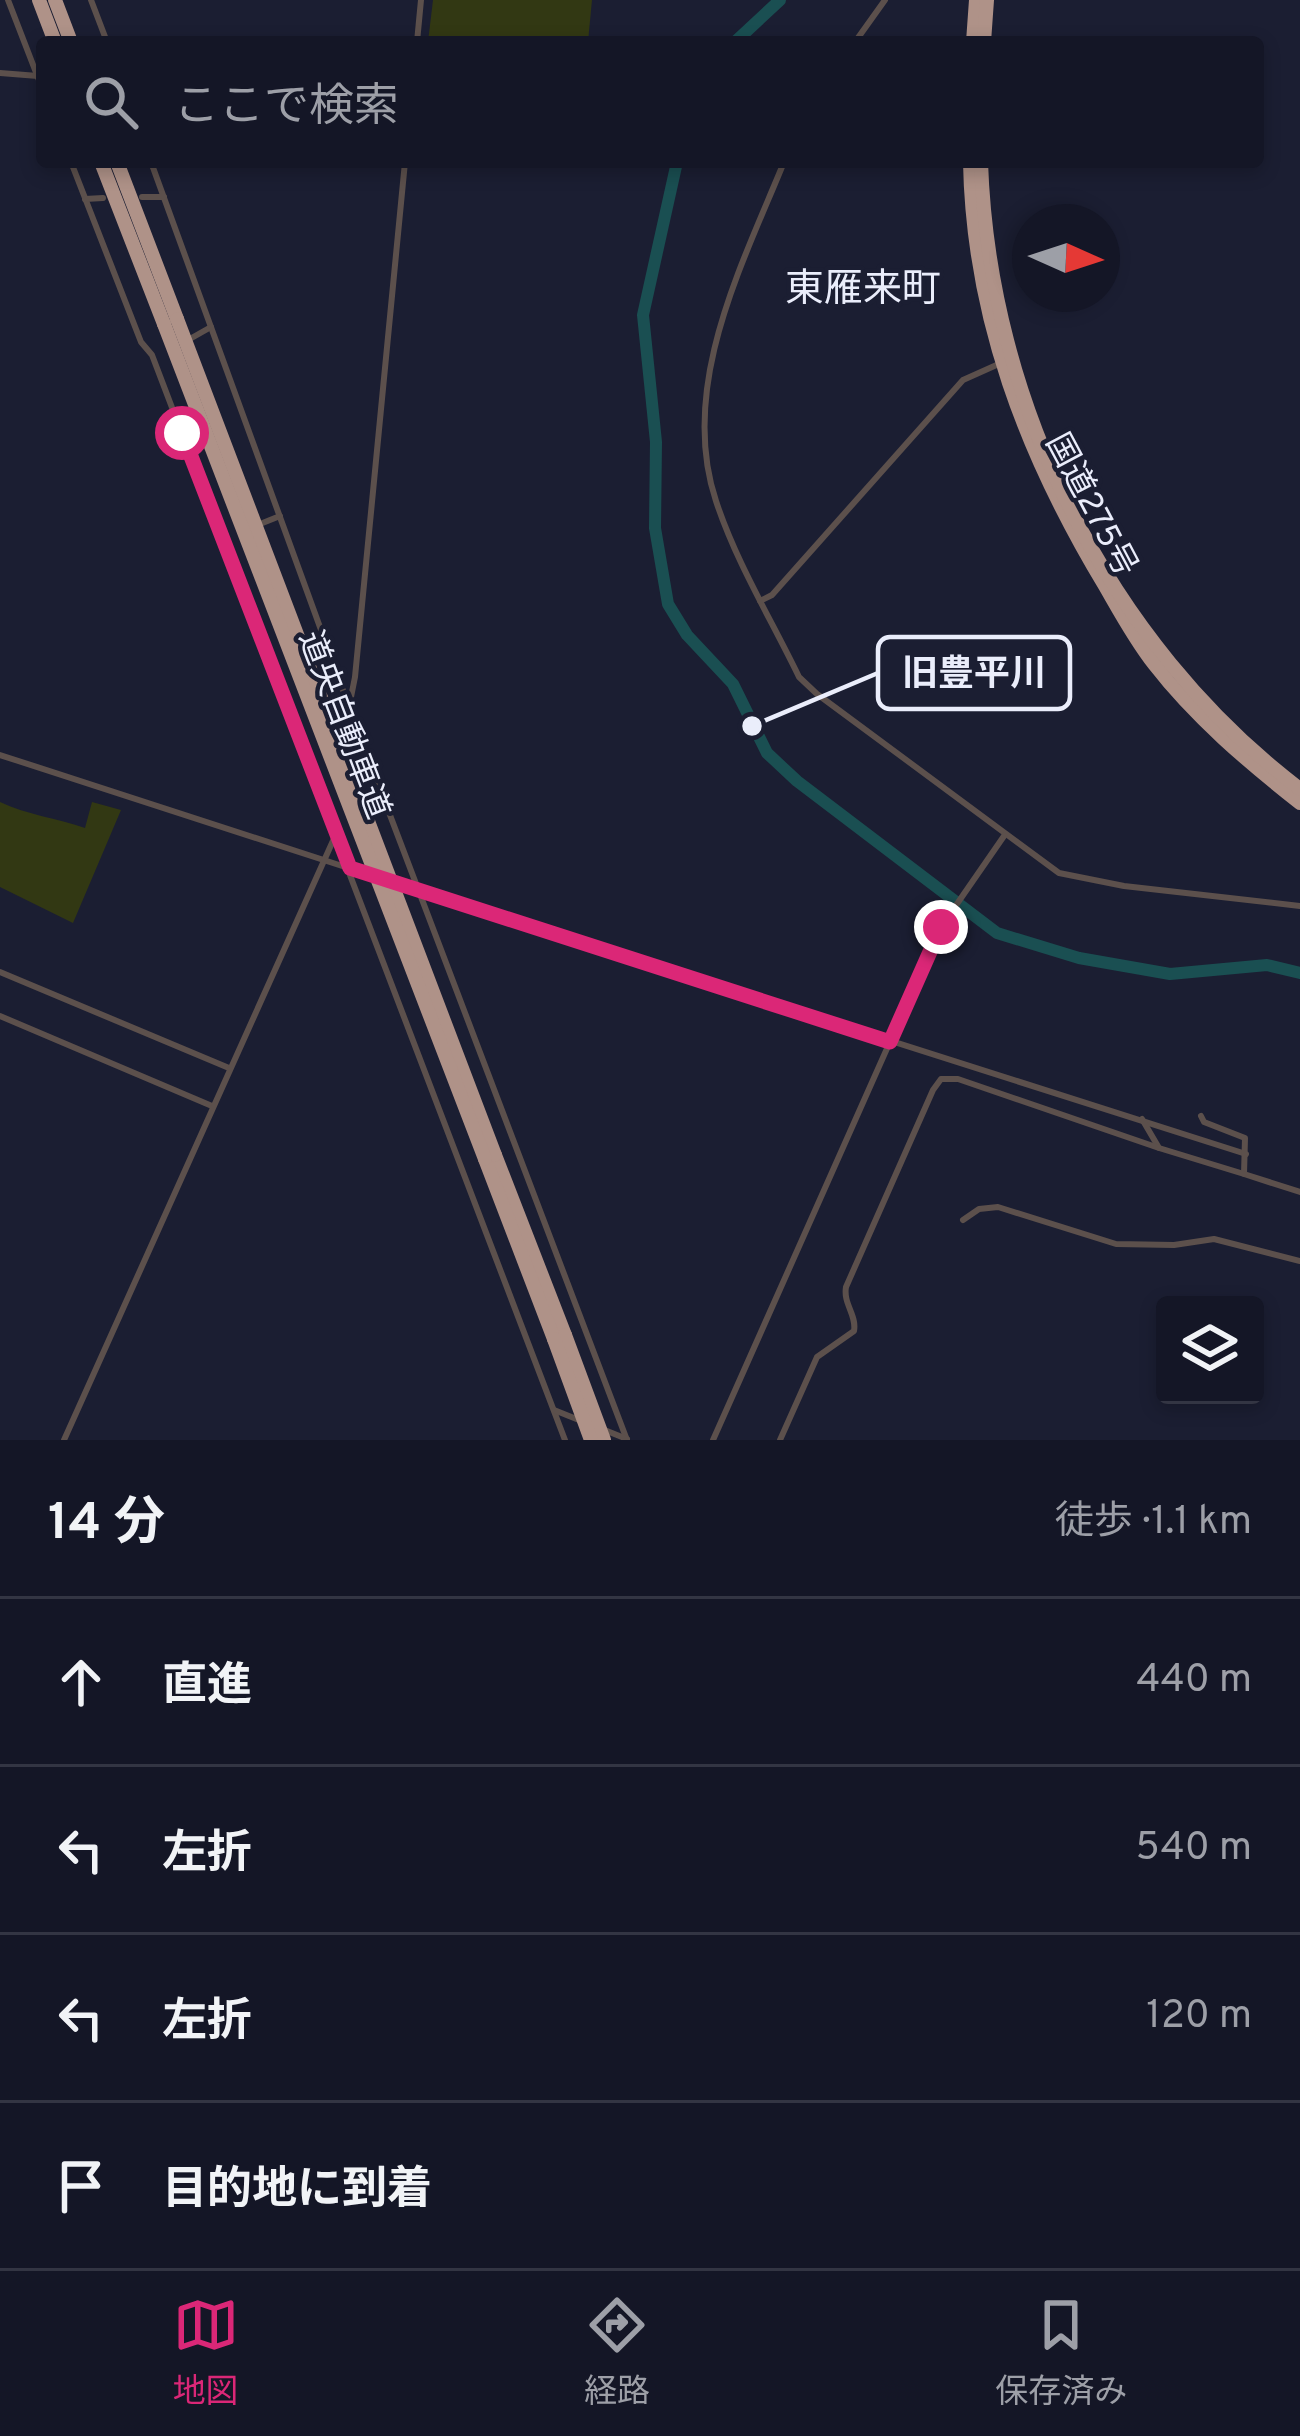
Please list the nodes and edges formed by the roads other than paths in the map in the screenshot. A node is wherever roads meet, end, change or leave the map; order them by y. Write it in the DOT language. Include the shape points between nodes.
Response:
graph roads {
  1 [pos="8,0"];
  2 [pos="39,0"];
  3 [pos="55,0"];
  4 [pos="91,0"];
  5 [pos="421,0"];
  6 [pos="885,0"];
  7 [pos="976,0"];
  8 [pos="987,0"];
  9 [pos="53,36"];
  10 [pos="69,36"];
  11 [pos="105,36"];
  12 [pos="418,36"];
  13 [pos="859,36"];
  14 [pos="973,36"];
  15 [pos="984,36"];
  16 [pos="36,66"];
  17 [pos="0,73"];
  18 [pos="36,76"];
  19 [pos="73,168"];
  20 [pos="104,168"];
  21 [pos="119,168"];
  22 [pos="153,168"];
  23 [pos="404,168"];
  24 [pos="782,168"];
  25 [pos="970,168"];
  26 [pos="982,168"];
  27 [pos="164,196"];
  28 [pos="142,197"];
  29 [pos="85,199"];
  30 [pos="103,199"];
  31 [pos="170,322"];
  32 [pos="211,327"];
  33 [pos="152,356"];
  34 [pos="1001,363"];
  35 [pos="280,516"];
  36 [pos="243,532"];
  37 [pos="760,601"];
  38 [pos="350,707"];
  39 [pos="314,720"];
  40 [pos="0,755"];
  41 [pos="1300,789"];
  42 [pos="1300,803"];
  43 [pos="336,834"];
  44 [pos="1004,836"];
  45 [pos="323,860"];
  46 [pos="350,868"];
  47 [pos="422,892"];
  48 [pos="1300,906"];
  49 [pos="0,972"];
  50 [pos="460,993"];
  51 [pos="423,1006"];
  52 [pos="0,1016"];
  53 [pos="890,1042"];
  54 [pos="230,1068"];
  55 [pos="1089,1102"];
  56 [pos="213,1107"];
  57 [pos="1202,1116"];
  58 [pos="1142,1119"];
  59 [pos="1077,1120"];
  60 [pos="510,1125"];
  61 [pos="472,1137"];
  62 [pos="1160,1148"];
  63 [pos="1246,1154"];
  64 [pos="1244,1174"];
  65 [pos="1300,1192"];
  66 [pos="963,1220"];
  67 [pos="1300,1261"];
  68 [pos="559,1337"];
  69 [pos="554,1409"];
  70 [pos="64,1440"];
  71 [pos="565,1440"];
  72 [pos="591,1440"];
  73 [pos="604,1440"];
  74 [pos="627,1440"];
  75 [pos="713,1440"];
  76 [pos="780,1440"];
  1 -- 16 [label="street"];
  2 -- 9 [label="highway"];
  3 -- 10 [label="highway"];
  4 -- 11 [label="street"];
  5 -- 12 [label="street"];
  6 -- 13 [label="street"];
  7 -- 14 [label="highway"];
  8 -- 15 [label="highway"];
  17 -- 18 [label="street"];
  19 -- 29 [label="street"];
  20 -- 31 [label="highway, 道央自動車道"];
  21 -- 31 [label="highway, 道央自動車道"];
  22 -- 27 [label="street"];
  23 -- 38 [label="street"];
  24 -- 37 [label="street" via="716,342 706,400 715,499"];
  25 -- 34 [label="highway, 国道275号" via="978,258"];
  26 -- 41 [label="highway, 国道275号" via="1003,323 1069,507 1158,652 1253,754"];
  27 -- 28 [label="street"];
  27 -- 32 [label="street"];
  29 -- 30 [label="street"];
  29 -- 33 [label="street"];
  31 -- 68 [label="highway, 道央自動車道, bridge"];
  32 -- 33 [label="street"];
  32 -- 35 [label="street"];
  33 -- 43 [label="street"];
  34 -- 37 [label="street" via="963,380"];
  34 -- 42 [label="highway, 国道275号" via="1059,511 1137,639 1245,760"];
  35 -- 36 [label="street"];
  35 -- 38 [label="street"];
  37 -- 44 [label="street" via="799,677"];
  38 -- 39 [label="street"];
  38 -- 47 [label="street"];
  40 -- 45 [label="street"];
  43 -- 45 [label="street"];
  43 -- 46 [label="street"];
  44 -- 48 [label="street" via="1059,872"];
  44 -- 53 [label="street" via="947,916"];
  45 -- 46 [label="street"];
  45 -- 54 [label="street"];
  46 -- 47 [label="street"];
  46 -- 69 [label="street"];
  47 -- 50 [label="street"];
  47 -- 53 [label="street"];
  49 -- 54 [label="street"];
  50 -- 51 [label="street"];
  50 -- 60 [label="street"];
  52 -- 56 [label="street"];
  53 -- 55 [label="street"];
  53 -- 75 [label="street"];
  54 -- 56 [label="street"];
  55 -- 58 [label="street"];
  55 -- 59 [label="street"];
  56 -- 70 [label="street"];
  57 -- 63 [label="street" via="1243,1136"];
  58 -- 62 [label="street"];
  58 -- 63 [label="street"];
  59 -- 62 [label="street"];
  59 -- 76 [label="street" via="958,1079 937,1083 846,1287 854,1331 820,1352"];
  60 -- 61 [label="street"];
  60 -- 74 [label="street"];
  62 -- 64 [label="street"];
  63 -- 64 [label="street"];
  64 -- 65 [label="street"];
  66 -- 67 [label="street" via="998,1207 1116,1244 1214,1238"];
  68 -- 72 [label="highway, 道央自動車道, bridge"];
  68 -- 73 [label="highway, 道央自動車道, bridge"];
  69 -- 71 [label="street"];
  69 -- 74 [label="street"];
}
